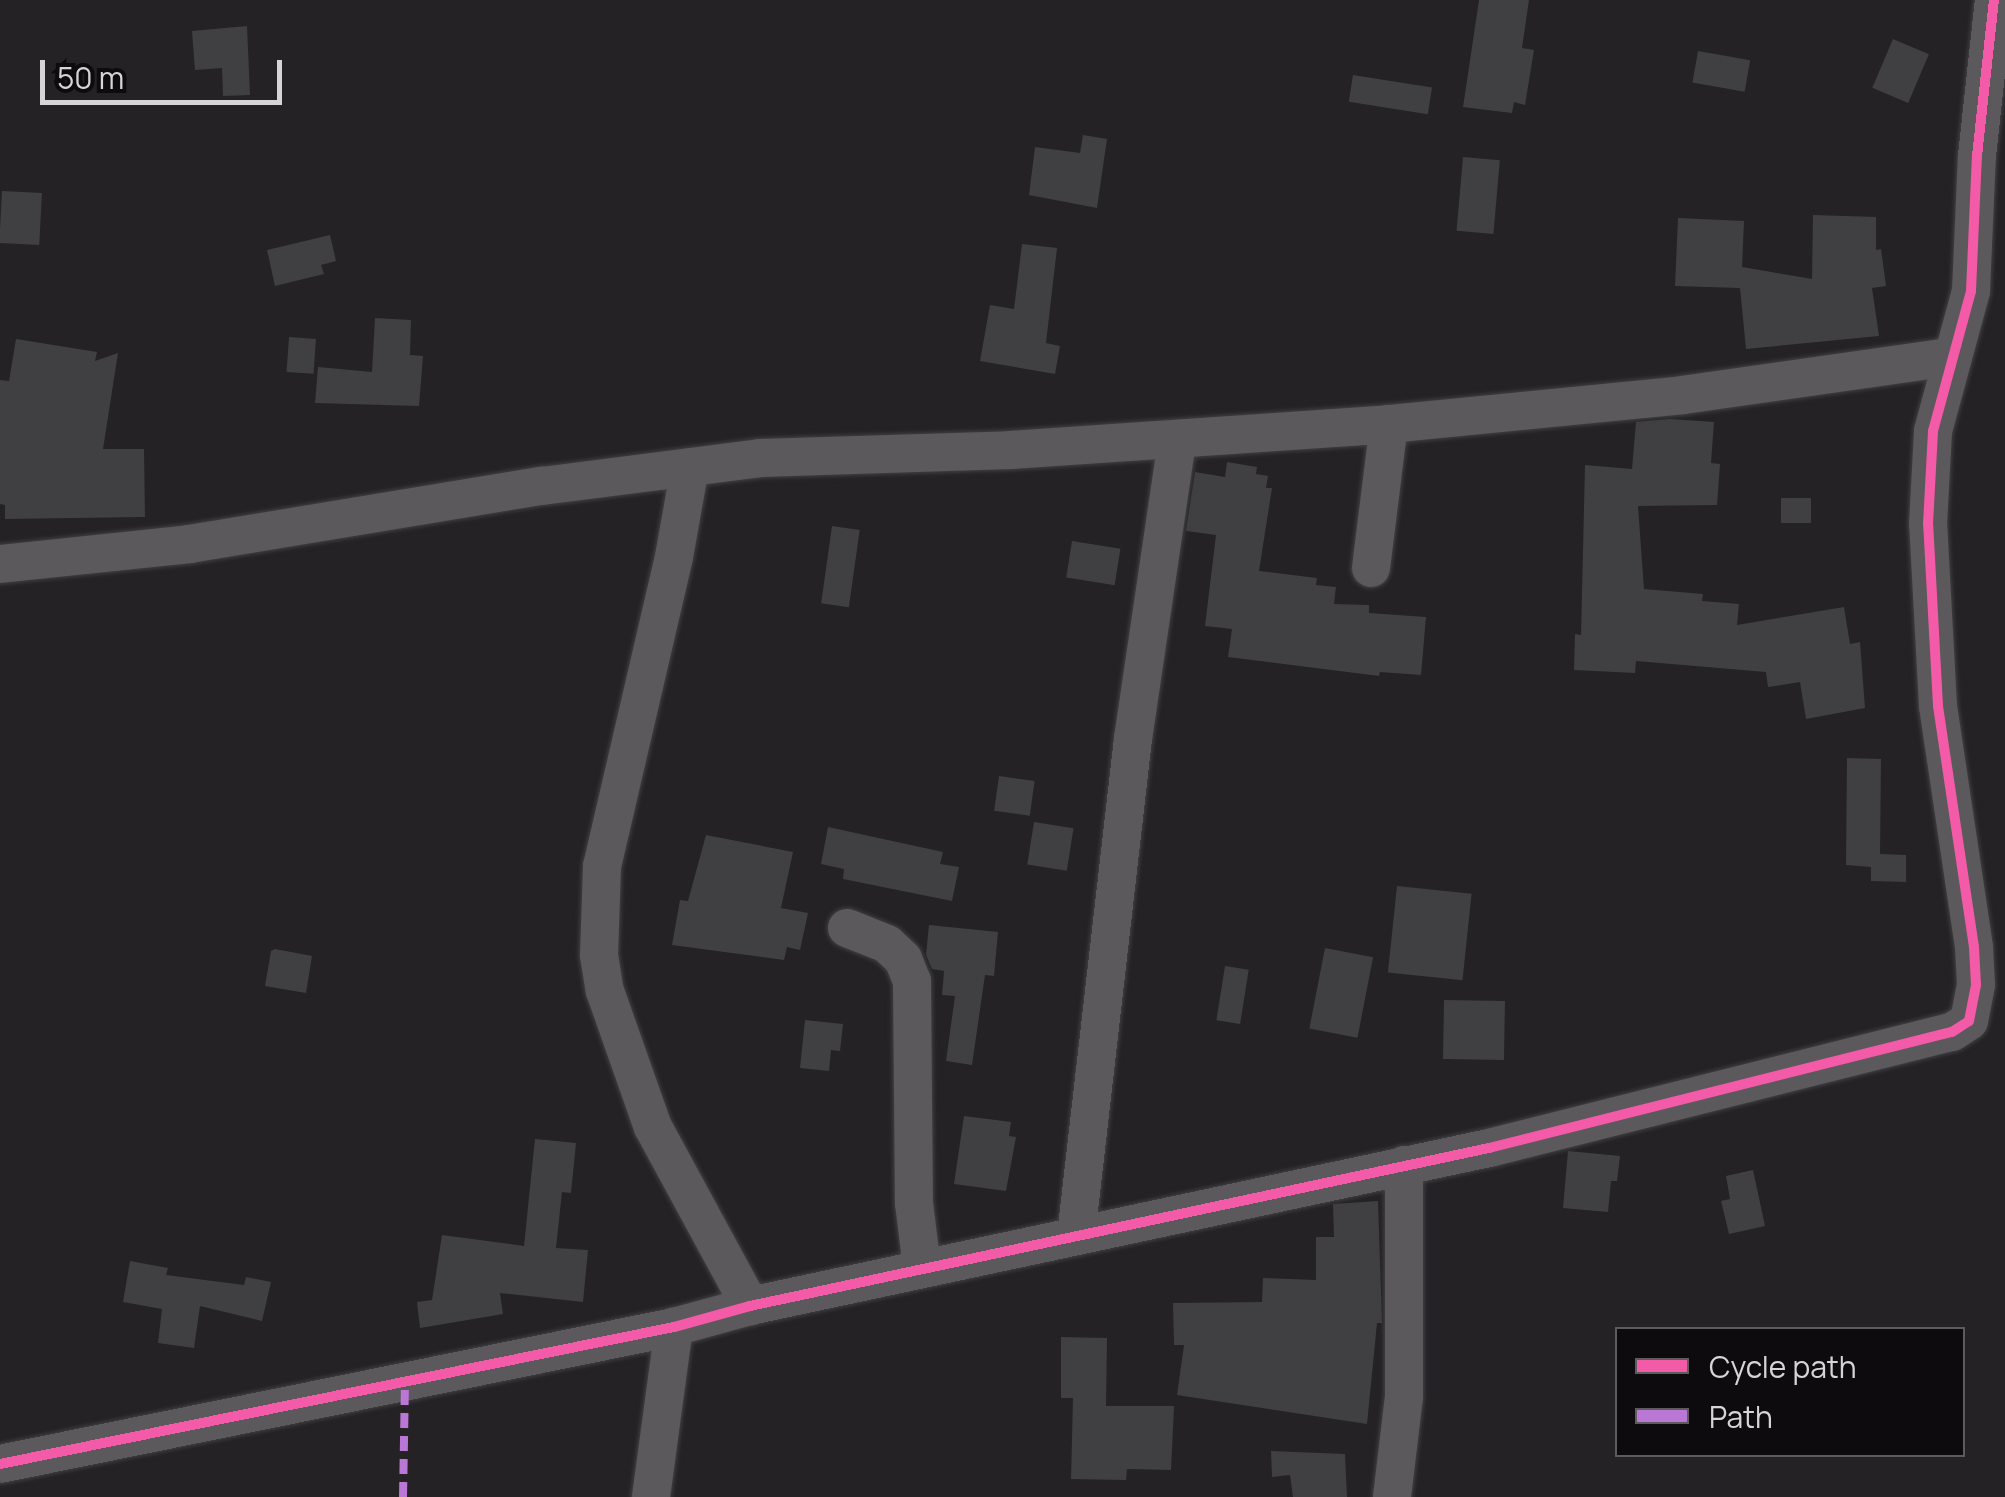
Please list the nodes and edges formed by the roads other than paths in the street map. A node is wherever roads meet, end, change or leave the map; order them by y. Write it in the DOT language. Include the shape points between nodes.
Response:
graph roads {
  1 [pos="1994,0"];
  2 [pos="1952,357"];
  3 [pos="1389,424"];
  4 [pos="1177,440"];
  5 [pos="690,467"];
  6 [pos="0,564"];
  7 [pos="1372,568"];
  8 [pos="847,928"];
  9 [pos="1404,1165"];
  10 [pos="1076,1236"];
  11 [pos="922,1268"];
  12 [pos="750,1306"];
  13 [pos="674,1326"];
  14 [pos="0,1464"];
  15 [pos="651,1497"];
  16 [pos="1392,1497"];
  1 -- 2 [label="street" via="1971,291"];
  2 -- 3 [label="street" via="1683,395"];
  2 -- 9 [label="street" via="1933,431 1928,524 1938,706 1974,947 1976,985 1968,1021 1952,1032"];
  3 -- 4 [label="street"];
  3 -- 7 [label="street"];
  4 -- 5 [label="street" via="760,458"];
  4 -- 10 [label="street" via="1130,758"];
  5 -- 6 [label="street" via="190,544"];
  5 -- 12 [label="street" via="602,866 599,954 605,991 653,1126"];
  8 -- 11 [label="street" via="887,944 912,981 914,1203"];
  9 -- 10 [label="street"];
  9 -- 16 [label="street" via="1404,1397"];
  10 -- 11 [label="street"];
  11 -- 12 [label="street"];
  12 -- 13 [label="street"];
  13 -- 14 [label="street"];
  13 -- 15 [label="street"];
}
